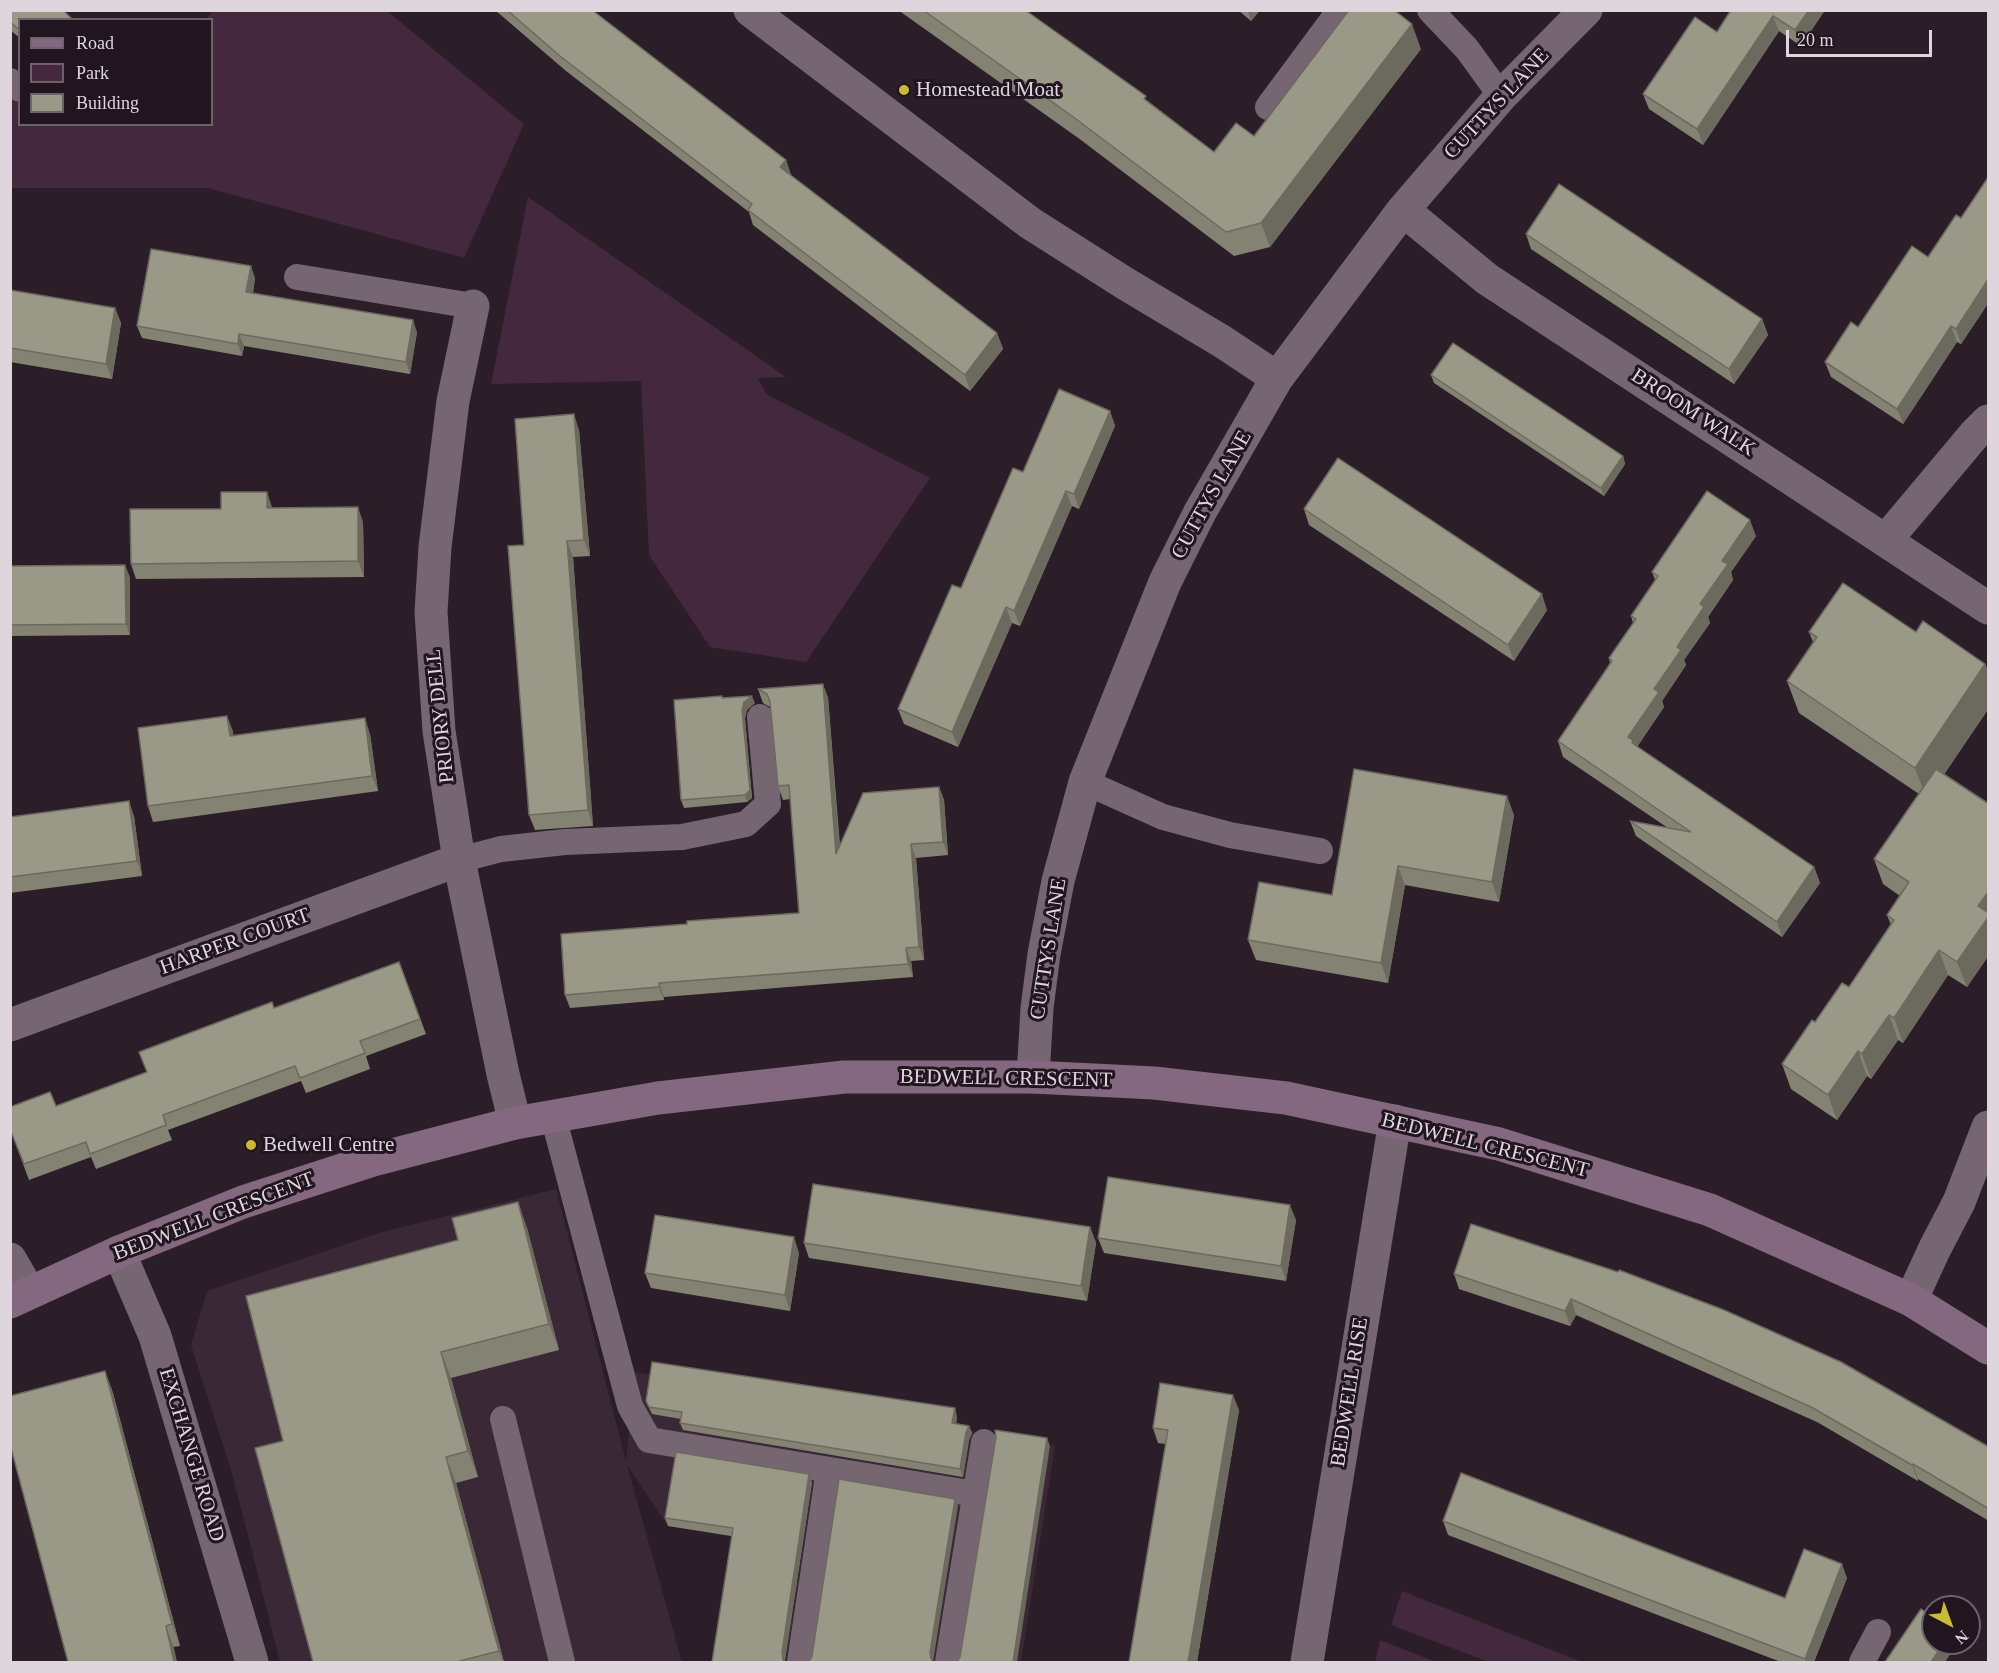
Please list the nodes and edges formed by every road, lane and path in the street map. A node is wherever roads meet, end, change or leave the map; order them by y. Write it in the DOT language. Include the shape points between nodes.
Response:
graph roads {
  1 [pos="1340,10"];
  2 [pos="1430,10"];
  3 [pos="1586,10"];
  4 [pos="758,13"];
  5 [pos="1501,96"];
  6 [pos="1268,108"];
  7 [pos="1403,210"];
  8 [pos="297,277"];
  9 [pos="473,306"];
  10 [pos="1277,378"];
  11 [pos="1989,421"];
  12 [pos="1886,540"];
  13 [pos="1989,608"];
  14 [pos="760,717"];
  15 [pos="1085,782"];
  16 [pos="1320,850"];
  17 [pos="459,860"];
  18 [pos="10,1025"];
  19 [pos="1033,1077"];
  20 [pos="553,1116"];
  21 [pos="1395,1121"];
  22 [pos="515,1123"];
  23 [pos="1989,1127"];
  24 [pos="119,1252"];
  25 [pos="10,1259"];
  26 [pos="20,1297"];
  27 [pos="1911,1300"];
  28 [pos="1989,1348"];
  29 [pos="503,1419"];
  30 [pos="984,1442"];
  31 [pos="829,1470"];
  32 [pos="975,1494"];
  33 [pos="1878,1632"];
  34 [pos="252,1662"];
  35 [pos="562,1662"];
  36 [pos="800,1662"];
  37 [pos="948,1662"];
  38 [pos="1306,1662"];
  39 [pos="1862,1662"];
  1 -- 6 [label="lane"];
  2 -- 5 [label="lane" via="1467,49"];
  3 -- 5 [label="street, CUTTYS LANE"];
  4 -- 10 [label="street" via="1030,223"];
  5 -- 7 [label="street, CUTTYS LANE"];
  7 -- 10 [label="street, CUTTYS LANE"];
  7 -- 12 [label="street, BROOM WALK" via="1487,279"];
  8 -- 9 [label="lane"];
  9 -- 17 [label="street, PRIORY DELL" via="453,401 431,612 439,732"];
  10 -- 15 [label="street, CUTTYS LANE" via="1200,512 1165,582"];
  11 -- 12 [label="street"];
  12 -- 13 [label="street, BROOM WALK"];
  14 -- 17 [label="lane" via="768,804 746,824 682,837 501,849"];
  15 -- 16 [label="lane" via="1163,817 1230,835"];
  15 -- 19 [label="street, CUTTYS LANE" via="1058,881 1044,954"];
  17 -- 18 [label="street, HARPER COURT"];
  17 -- 22 [label="street, PRIORY DELL"];
  19 -- 20 [label="street, BEDWELL CRESCENT" via="844,1077 658,1098"];
  19 -- 21 [label="street, BEDWELL CRESCENT" via="1154,1083 1286,1098"];
  20 -- 22 [label="street, BEDWELL CRESCENT"];
  20 -- 31 [label="lane" via="630,1406 649,1440"];
  21 -- 27 [label="street, BEDWELL CRESCENT" via="1499,1144 1710,1210"];
  21 -- 38 [label="street, BEDWELL RISE"];
  22 -- 24 [label="street, BEDWELL CRESCENT" via="362,1163 243,1202"];
  23 -- 27 [label="street" via="1959,1202"];
  24 -- 26 [label="street, BEDWELL CRESCENT"];
  24 -- 34 [label="street, EXCHANGE ROAD" via="155,1336"];
  25 -- 26 [label="street"];
  27 -- 28 [label="street, BEDWELL CRESCENT"];
  29 -- 35 [label="lane"];
  30 -- 32 [label="lane"];
  31 -- 32 [label="lane"];
  31 -- 36 [label="lane"];
  32 -- 37 [label="lane"];
  33 -- 39 [label="lane"];
}
